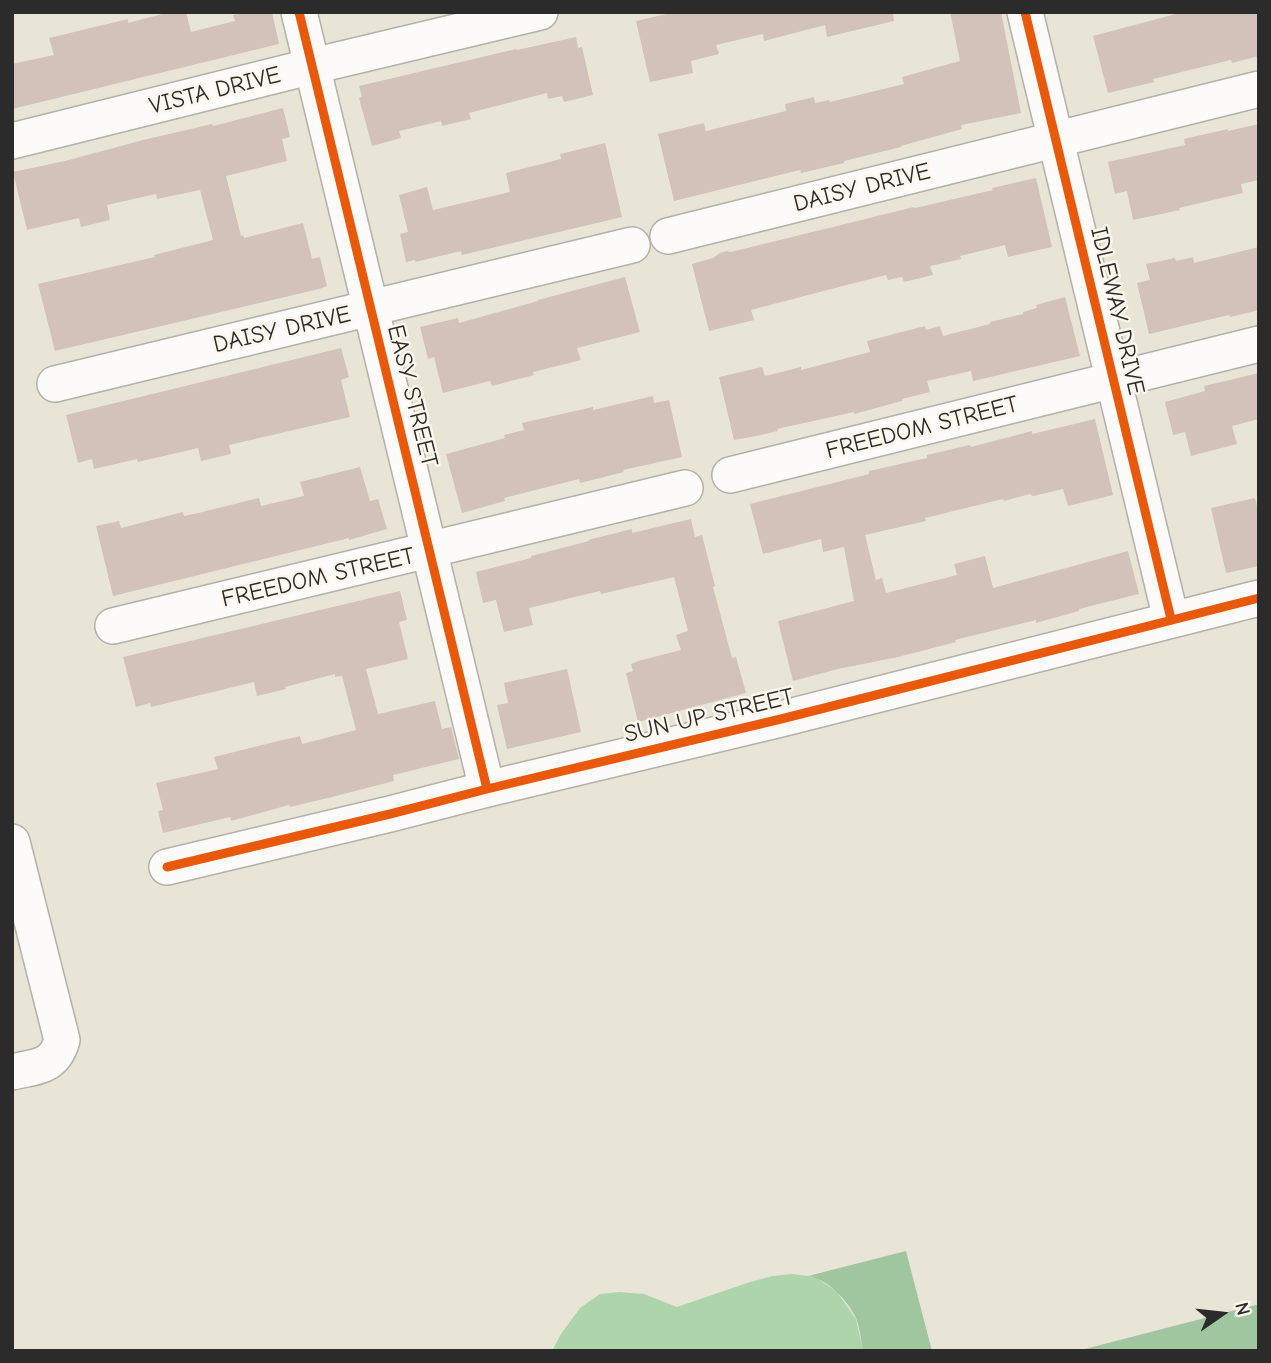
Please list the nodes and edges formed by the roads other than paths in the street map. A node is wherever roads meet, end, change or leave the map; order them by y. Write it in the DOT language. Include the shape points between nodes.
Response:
graph roads {
  1 [pos="299,12"];
  2 [pos="540,12"];
  3 [pos="1025,12"];
  4 [pos="313,66"];
  5 [pos="1259,89"];
  6 [pos="1056,139"];
  7 [pos="12,141"];
  8 [pos="668,236"];
  9 [pos="632,246"];
  10 [pos="371,309"];
  11 [pos="1259,344"];
  12 [pos="1113,381"];
  13 [pos="55,384"];
  14 [pos="730,475"];
  15 [pos="685,488"];
  16 [pos="429,551"];
  17 [pos="1259,598"];
  18 [pos="1171,620"];
  19 [pos="113,626"];
  20 [pos="487,789"];
  21 [pos="12,842"];
  22 [pos="167,867"];
  23 [pos="12,1072"];
  1 -- 4 [label="street, EASY STREET"];
  2 -- 4 [label="street, VISTA DRIVE"];
  3 -- 6 [label="street, IDLEWAY DRIVE"];
  4 -- 7 [label="street, VISTA DRIVE"];
  4 -- 10 [label="street, EASY STREET"];
  5 -- 6 [label="street, DAISY DRIVE"];
  6 -- 8 [label="street, DAISY DRIVE"];
  6 -- 12 [label="street, IDLEWAY DRIVE"];
  9 -- 10 [label="street, DAISY DRIVE"];
  10 -- 13 [label="street, DAISY DRIVE"];
  10 -- 16 [label="street, EASY STREET"];
  11 -- 12 [label="street, FREEDOM STREET"];
  12 -- 14 [label="street, FREEDOM STREET"];
  12 -- 18 [label="street, IDLEWAY DRIVE"];
  15 -- 16 [label="street, FREEDOM STREET"];
  16 -- 19 [label="street, FREEDOM STREET"];
  16 -- 20 [label="street, EASY STREET"];
  17 -- 18 [label="street, SUN UP STREET"];
  18 -- 20 [label="street, SUN UP STREET"];
  20 -- 22 [label="street, SUN UP STREET"];
  21 -- 23 [label="street" via="62,1040 48,1063"];
}
